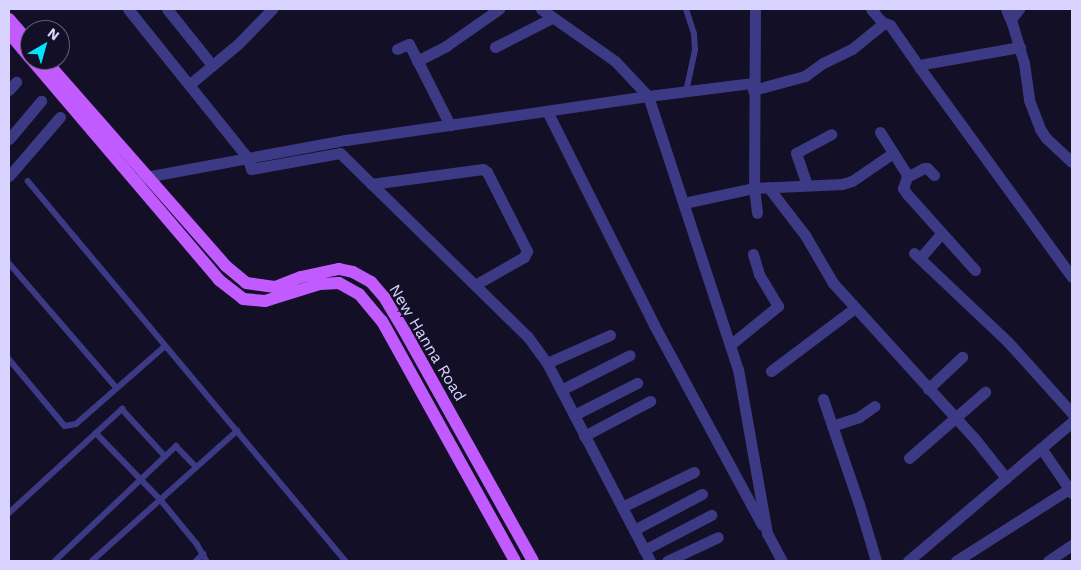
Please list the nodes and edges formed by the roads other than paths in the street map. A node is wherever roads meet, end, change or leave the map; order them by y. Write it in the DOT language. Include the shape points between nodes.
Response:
graph roads {
  1 [pos="128,9"];
  2 [pos="167,9"];
  3 [pos="272,9"];
  4 [pos="499,9"];
  5 [pos="541,9"];
  6 [pos="686,9"];
  7 [pos="755,9"];
  8 [pos="870,9"];
  9 [pos="1019,9"];
  10 [pos="1008,14"];
  11 [pos="552,18"];
  12 [pos="9,19"];
  13 [pos="884,23"];
  14 [pos="20,32"];
  15 [pos="9,33"];
  16 [pos="20,46"];
  17 [pos="495,47"];
  18 [pos="1020,47"];
  19 [pos="397,49"];
  20 [pos="417,61"];
  21 [pos="212,65"];
  22 [pos="920,68"];
  23 [pos="40,70"];
  24 [pos="54,70"];
  25 [pos="190,84"];
  26 [pos="753,86"];
  27 [pos="686,92"];
  28 [pos="648,96"];
  29 [pos="41,101"];
  30 [pos="547,111"];
  31 [pos="60,118"];
  32 [pos="450,125"];
  33 [pos="880,132"];
  34 [pos="831,134"];
  35 [pos="9,139"];
  36 [pos="893,153"];
  37 [pos="248,158"];
  38 [pos="1072,162"];
  39 [pos="934,175"];
  40 [pos="9,176"];
  41 [pos="146,176"];
  42 [pos="907,177"];
  43 [pos="134,180"];
  44 [pos="28,181"];
  45 [pos="371,184"];
  46 [pos="807,185"];
  47 [pos="768,187"];
  48 [pos="754,188"];
  49 [pos="684,203"];
  50 [pos="757,213"];
  51 [pos="942,233"];
  52 [pos="753,254"];
  53 [pos="9,263"];
  54 [pos="975,270"];
  55 [pos="1072,277"];
  56 [pos="475,285"];
  57 [pos="855,308"];
  58 [pos="610,335"];
  59 [pos="730,345"];
  60 [pos="165,346"];
  61 [pos="630,355"];
  62 [pos="962,357"];
  63 [pos="9,359"];
  64 [pos="547,363"];
  65 [pos="771,371"];
  66 [pos="636,383"];
  67 [pos="116,387"];
  68 [pos="928,389"];
  69 [pos="561,390"];
  70 [pos="985,392"];
  71 [pos="824,399"];
  72 [pos="650,401"];
  73 [pos="875,406"];
  74 [pos="1072,412"];
  75 [pos="574,416"];
  76 [pos="955,418"];
  77 [pos="1072,422"];
  78 [pos="832,426"];
  79 [pos="96,432"];
  80 [pos="237,432"];
  81 [pos="584,436"];
  82 [pos="1041,448"];
  83 [pos="165,456"];
  84 [pos="909,458"];
  85 [pos="196,467"];
  86 [pos="694,472"];
  87 [pos="1006,478"];
  88 [pos="141,479"];
  89 [pos="1071,490"];
  90 [pos="702,494"];
  91 [pos="160,499"];
  92 [pos="622,507"];
  93 [pos="9,513"];
  94 [pos="711,515"];
  95 [pos="634,530"];
  96 [pos="767,533"];
  97 [pos="718,537"];
  98 [pos="1072,545"];
  99 [pos="644,550"];
  100 [pos="203,554"];
  101 [pos="55,561"];
  102 [pos="92,561"];
  103 [pos="196,561"];
  104 [pos="208,561"];
  105 [pos="346,561"];
  106 [pos="515,561"];
  107 [pos="533,561"];
  108 [pos="650,561"];
  109 [pos="667,561"];
  110 [pos="782,561"];
  111 [pos="876,561"];
  112 [pos="908,561"];
  113 [pos="956,561"];
  114 [pos="1048,561"];
  1 -- 25 [label="street"];
  2 -- 21 [label="street"];
  3 -- 21 [label="street"];
  4 -- 20 [label="street" via="446,46"];
  5 -- 11 [label="street"];
  6 -- 27 [label="lane" via="695,50"];
  7 -- 26 [label="street"];
  8 -- 13 [label="street"];
  9 -- 10 [label="street"];
  10 -- 18 [label="street"];
  11 -- 17 [label="street"];
  11 -- 28 [label="street" via="615,61"];
  12 -- 14 [label="main road"];
  13 -- 22 [label="street" via="890,26"];
  13 -- 26 [label="street" via="852,49 805,76"];
  15 -- 16 [label="main road, New Hanna Road"];
  18 -- 22 [label="street" via="924,64"];
  18 -- 38 [label="street" via="1029,100 1040,129"];
  19 -- 20 [label="street" via="408,44"];
  20 -- 32 [label="street"];
  21 -- 25 [label="street"];
  22 -- 55 [label="street"];
  23 -- 43 [label="main road, New Hanna Road"];
  24 -- 41 [label="main road, New Hanna Road"];
  25 -- 37 [label="street"];
  26 -- 27 [label="street"];
  26 -- 48 [label="street"];
  27 -- 28 [label="street"];
  28 -- 30 [label="street"];
  28 -- 49 [label="street"];
  29 -- 35 [label="street"];
  30 -- 32 [label="street"];
  30 -- 96 [label="street" via="654,325"];
  31 -- 40 [label="street"];
  32 -- 37 [label="street"];
  33 -- 36 [label="street"];
  34 -- 46 [label="street" via="796,153"];
  36 -- 42 [label="street"];
  36 -- 46 [label="street" via="852,181"];
  37 -- 41 [label="street"];
  37 -- 45 [label="street" via="251,169 340,153"];
  39 -- 42 [label="street" via="924,168"];
  41 -- 43 [label="street"];
  41 -- 107 [label="main road, New Hanna Road" via="226,266 246,283 275,287 301,277 340,269 371,282 405,332"];
  42 -- 51 [label="street" via="903,183 907,194"];
  43 -- 106 [label="main road, New Hanna Road" via="219,280 243,299 265,301 320,284 339,283 359,294 382,320"];
  44 -- 60 [label="lane"];
  45 -- 56 [label="street"];
  45 -- 56 [label="street" via="483,169 487,172 527,251 524,257"];
  46 -- 47 [label="street"];
  47 -- 48 [label="street"];
  47 -- 57 [label="street" via="805,235 833,283"];
  48 -- 49 [label="street"];
  48 -- 50 [label="street"];
  49 -- 59 [label="street"];
  51 -- 54 [label="street"];
  51 -- 74 [label="street" via="917,256 1008,342"];
  52 -- 59 [label="street" via="778,306"];
  53 -- 67 [label="lane"];
  56 -- 64 [label="street" via="528,337"];
  57 -- 65 [label="street"];
  57 -- 68 [label="street"];
  58 -- 64 [label="street"];
  59 -- 96 [label="street" via="738,369"];
  60 -- 67 [label="lane"];
  60 -- 80 [label="lane"];
  61 -- 69 [label="street"];
  62 -- 68 [label="street"];
  63 -- 67 [label="lane" via="65,426 76,424"];
  64 -- 69 [label="street"];
  66 -- 75 [label="street"];
  68 -- 76 [label="street"];
  69 -- 75 [label="street"];
  70 -- 76 [label="street"];
  71 -- 78 [label="street"];
  72 -- 81 [label="street"];
  73 -- 78 [label="street" via="859,417"];
  75 -- 81 [label="street"];
  76 -- 84 [label="street"];
  76 -- 87 [label="street"];
  77 -- 82 [label="street"];
  78 -- 111 [label="street"];
  79 -- 83 [label="lane" via="122,410"];
  79 -- 88 [label="lane"];
  79 -- 93 [label="lane"];
  80 -- 85 [label="lane"];
  80 -- 105 [label="lane"];
  81 -- 92 [label="street"];
  82 -- 87 [label="street"];
  82 -- 89 [label="street"];
  83 -- 85 [label="lane" via="176,446"];
  83 -- 88 [label="lane"];
  85 -- 91 [label="lane"];
  86 -- 92 [label="street"];
  87 -- 112 [label="street"];
  88 -- 91 [label="lane"];
  88 -- 101 [label="lane"];
  89 -- 113 [label="street"];
  90 -- 95 [label="street"];
  91 -- 100 [label="lane"];
  91 -- 102 [label="lane"];
  92 -- 95 [label="street"];
  94 -- 99 [label="street"];
  95 -- 99 [label="street"];
  96 -- 110 [label="street"];
  97 -- 109 [label="street"];
  98 -- 114 [label="street"];
  99 -- 108 [label="street"];
  100 -- 103 [label="lane"];
  100 -- 104 [label="lane"];
}
